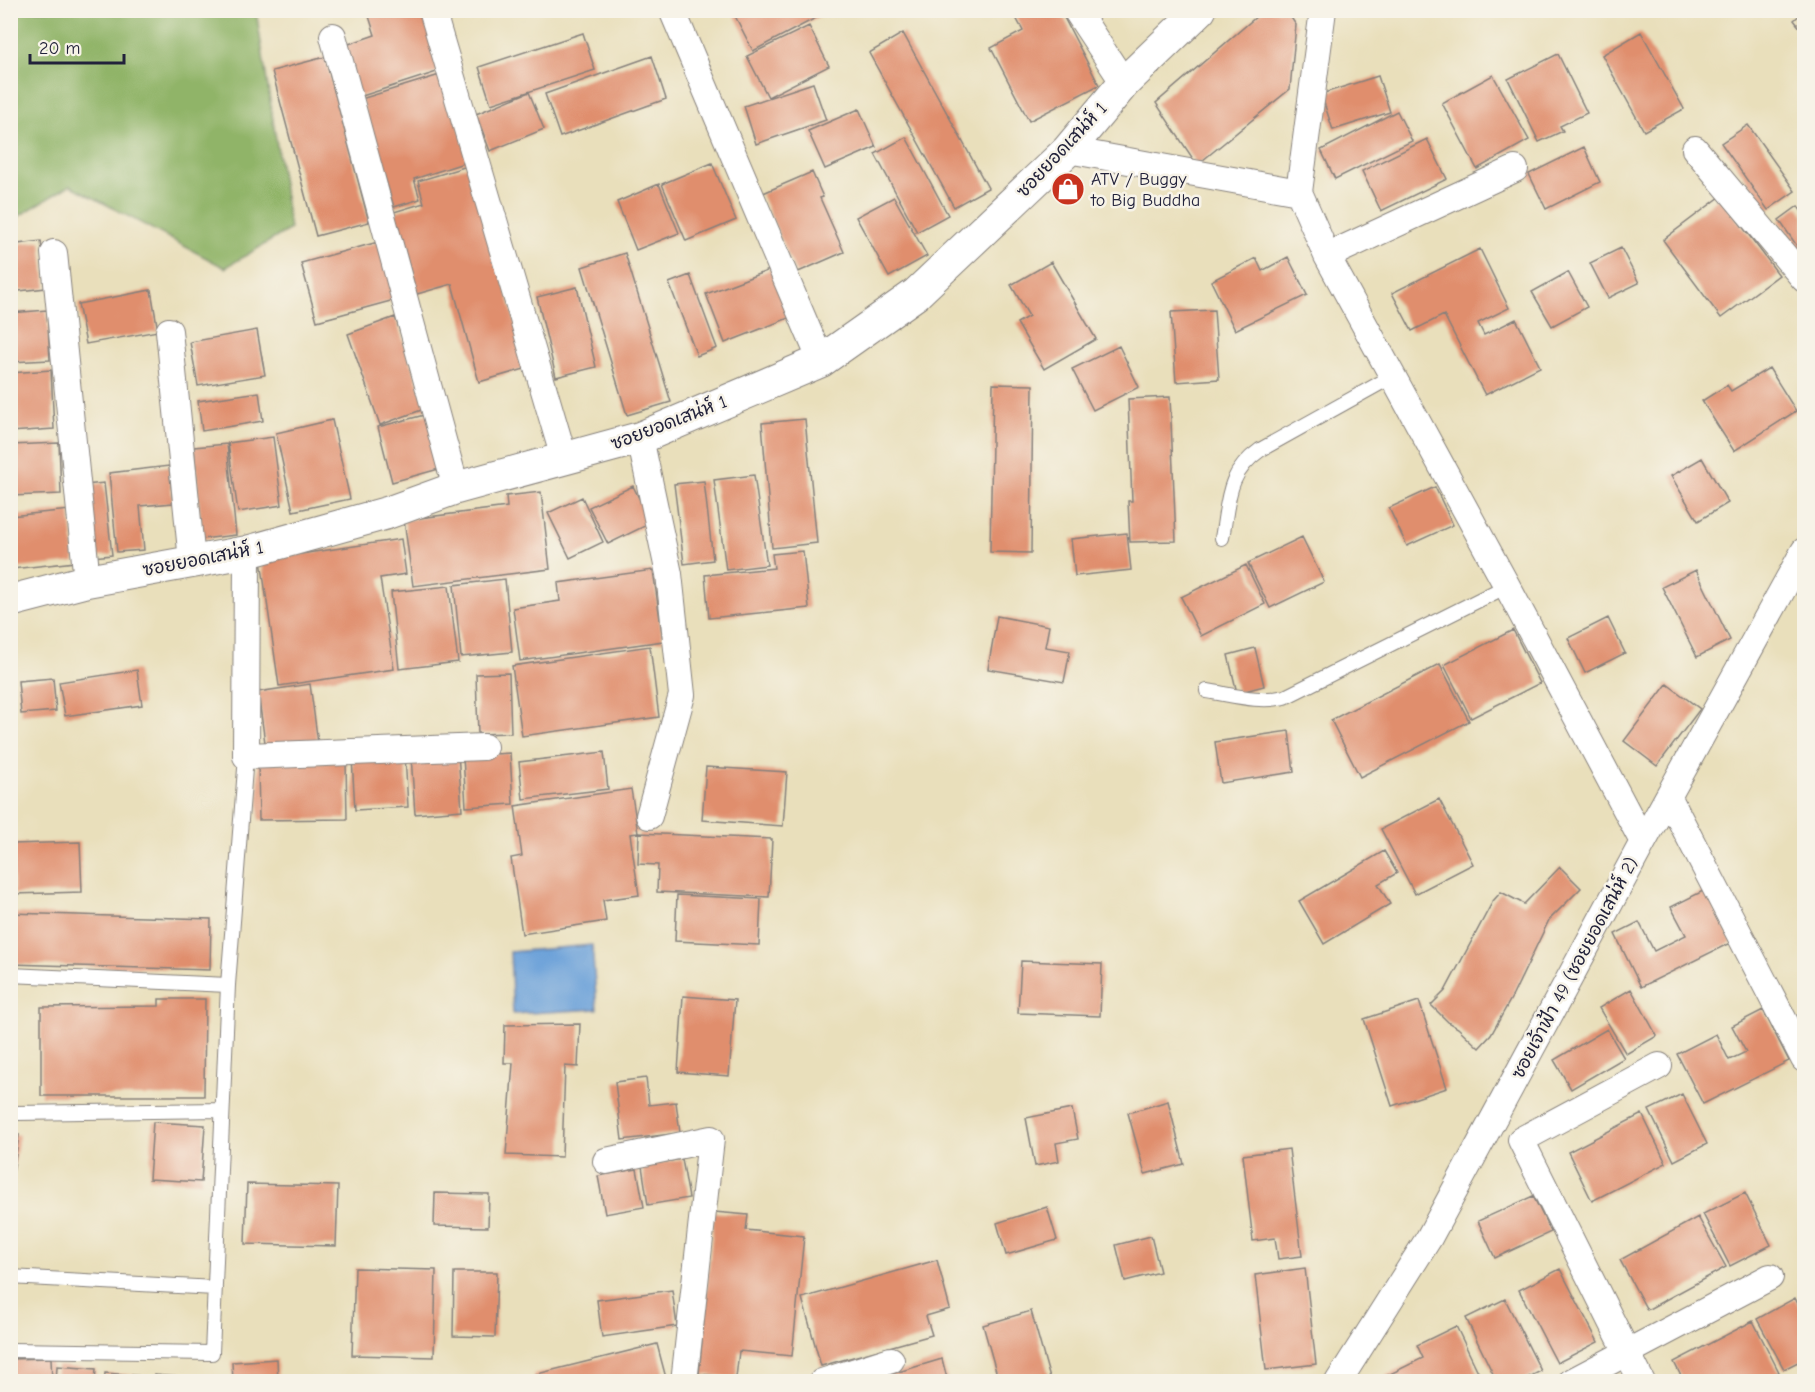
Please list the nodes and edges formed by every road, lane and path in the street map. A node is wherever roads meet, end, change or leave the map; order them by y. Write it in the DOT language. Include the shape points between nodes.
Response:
graph roads {
  1 [pos="432,10"];
  2 [pos="672,10"];
  3 [pos="1076,10"];
  4 [pos="1200,10"];
  5 [pos="1323,10"];
  6 [pos="333,36"];
  7 [pos="1124,83"];
  8 [pos="1695,149"];
  9 [pos="1068,150"];
  10 [pos="1515,169"];
  11 [pos="1299,192"];
  12 [pos="54,253"];
  13 [pos="1327,256"];
  14 [pos="1804,279"];
  15 [pos="168,331"];
  16 [pos="821,361"];
  17 [pos="1393,376"];
  18 [pos="640,438"];
  19 [pos="564,458"];
  20 [pos="456,488"];
  21 [pos="1222,538"];
  22 [pos="1804,551"];
  23 [pos="247,552"];
  24 [pos="192,561"];
  25 [pos="87,581"];
  26 [pos="1507,586"];
  27 [pos="10,601"];
  28 [pos="1207,691"];
  29 [pos="484,747"];
  30 [pos="246,756"];
  31 [pos="1669,798"];
  32 [pos="649,816"];
  33 [pos="1643,842"];
  34 [pos="10,975"];
  35 [pos="228,985"];
  36 [pos="1804,1059"];
  37 [pos="1659,1066"];
  38 [pos="222,1110"];
  39 [pos="16,1113"];
  40 [pos="606,1161"];
  41 [pos="10,1276"];
  42 [pos="1770,1277"];
  43 [pos="215,1288"];
  44 [pos="10,1350"];
  45 [pos="1627,1352"];
  46 [pos="891,1360"];
  47 [pos="684,1382"];
  48 [pos="822,1382"];
  49 [pos="1338,1382"];
  50 [pos="1571,1382"];
  51 [pos="1642,1382"];
  1 -- 19 [label="street"];
  2 -- 16 [label="street"];
  3 -- 7 [label="street"];
  4 -- 7 [label="street, ซอยยอดเสน่ห์ 1"];
  5 -- 11 [label="street"];
  6 -- 20 [label="street"];
  7 -- 9 [label="street, ซอยยอดเสน่ห์ 1"];
  8 -- 14 [label="street"];
  9 -- 11 [label="street"];
  9 -- 16 [label="street, ซอยยอดเสน่ห์ 1" via="916,294"];
  10 -- 13 [label="street"];
  11 -- 13 [label="street"];
  12 -- 25 [label="street"];
  13 -- 17 [label="street"];
  15 -- 24 [label="street"];
  16 -- 18 [label="street, ซอยยอดเสน่ห์ 1"];
  17 -- 21 [label="lane" via="1247,459 1232,484"];
  17 -- 26 [label="street"];
  18 -- 19 [label="street, ซอยยอดเสน่ห์ 1"];
  18 -- 32 [label="street" via="669,574 682,695"];
  19 -- 20 [label="street, ซอยยอดเสน่ห์ 1"];
  20 -- 23 [label="street, ซอยยอดเสน่ห์ 1" via="387,513"];
  22 -- 31 [label="street, ซอยเจ้าฟ้า 49 (ซอยยอดเสน่ห์ 2)"];
  23 -- 24 [label="street, ซอยยอดเสน่ห์ 1"];
  23 -- 30 [label="street"];
  24 -- 25 [label="street, ซอยยอดเสน่ห์ 1"];
  25 -- 27 [label="street, ซอยยอดเสน่ห์ 1"];
  26 -- 28 [label="lane" via="1285,697 1258,700"];
  26 -- 33 [label="street"];
  29 -- 30 [label="street"];
  30 -- 35 [label="lane"];
  31 -- 33 [label="street, ซอยเจ้าฟ้า 49 (ซอยยอดเสน่ห์ 2)"];
  31 -- 36 [label="street"];
  33 -- 49 [label="street, ซอยเจ้าฟ้า 49 (ซอยยอดเสน่ห์ 2)" via="1429,1238"];
  34 -- 35 [label="lane"];
  35 -- 38 [label="lane"];
  37 -- 45 [label="street" via="1521,1140"];
  38 -- 39 [label="lane"];
  38 -- 43 [label="lane"];
  40 -- 47 [label="street" via="711,1139"];
  41 -- 43 [label="lane"];
  42 -- 45 [label="street"];
  43 -- 44 [label="lane" via="212,1353"];
  45 -- 50 [label="street"];
  45 -- 51 [label="street"];
  46 -- 48 [label="street"];
}
